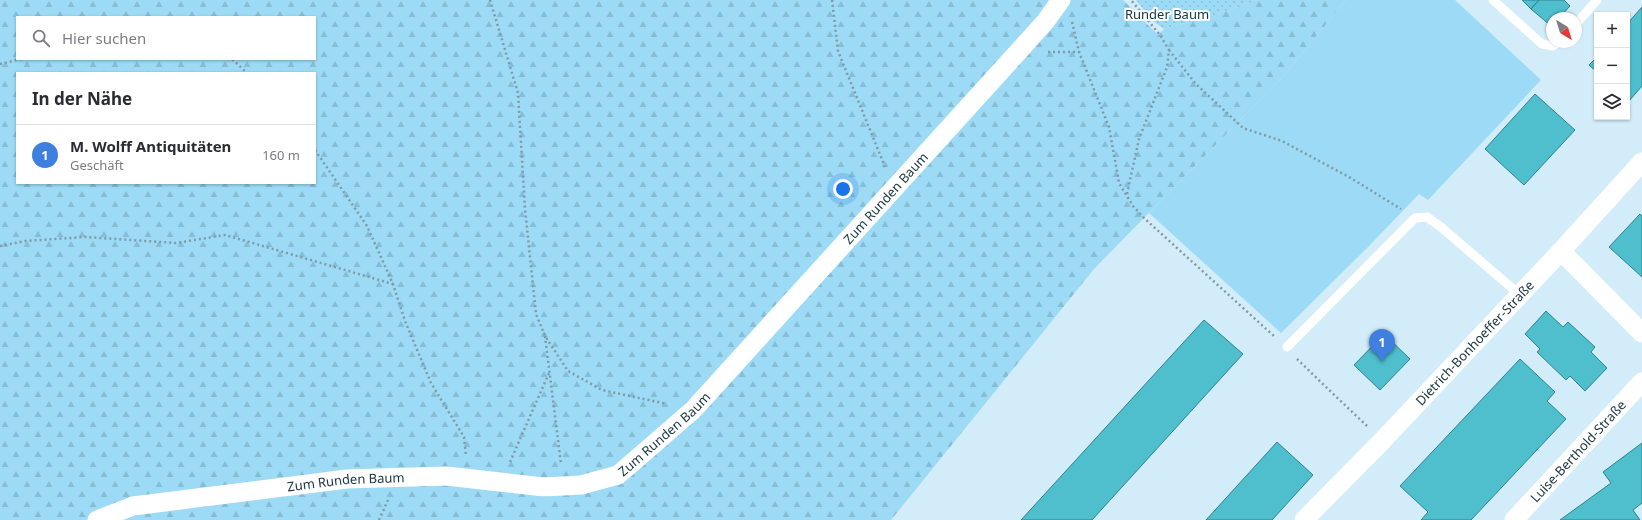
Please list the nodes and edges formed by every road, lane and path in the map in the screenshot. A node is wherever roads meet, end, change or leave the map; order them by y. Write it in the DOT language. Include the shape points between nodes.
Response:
graph roads {
  1 [pos="490,0"];
  2 [pos="832,0"];
  3 [pos="1061,0"];
  4 [pos="1131,0"];
  5 [pos="1493,0"];
  6 [pos="1597,0"];
  7 [pos="1582,17"];
  8 [pos="1072,21"];
  9 [pos="1546,45"];
  10 [pos="1169,50"];
  11 [pos="17,60"];
  12 [pos="233,60"];
  13 [pos="0,64"];
  14 [pos="246,72"];
  15 [pos="316,151"];
  16 [pos="1642,162"];
  17 [pos="894,189"];
  18 [pos="1127,195"];
  19 [pos="1414,218"];
  20 [pos="0,246"];
  21 [pos="1561,251"];
  22 [pos="393,284"];
  23 [pos="1520,294"];
  24 [pos="1642,333"];
  25 [pos="545,336"];
  26 [pos="1286,347"];
  27 [pos="1298,359"];
  28 [pos="550,373"];
  29 [pos="1642,382"];
  30 [pos="693,410"];
  31 [pos="1382,440"];
  32 [pos="469,479"];
  33 [pos="500,482"];
  34 [pos="564,486"];
  35 [pos="1523,516"];
  36 [pos="97,520"];
  37 [pos="1304,520"];
  1 -- 25 [label="path" via="518,93 525,209 536,314"];
  2 -- 17 [label="path" via="838,51"];
  3 -- 17 [label="street, Zum Runden Baum" via="1045,22"];
  4 -- 10 [label="path"];
  5 -- 9 [label="lane" via="1542,44"];
  6 -- 7 [label="lane"];
  8 -- 18 [label="path" via="1080,52 1109,127 1119,183"];
  10 -- 18 [label="path" via="1167,67 1138,139"];
  10 -- 19 [label="path" via="1195,83 1243,128 1282,141 1349,177"];
  11 -- 13 [label="path"];
  12 -- 14 [label="path"];
  15 -- 22 [label="path" via="368,226"];
  16 -- 21 [label="street, Dietrich-Bonhoeffer-Straße"];
  17 -- 30 [label="street, Zum Runden Baum"];
  18 -- 26 [label="path" via="1132,206 1144,218"];
  19 -- 23 [label="lane" via="1427,218 1442,228"];
  19 -- 26 [label="lane"];
  20 -- 22 [label="path" via="25,241 85,237 176,244 225,235"];
  21 -- 23 [label="street, Dietrich-Bonhoeffer-Straße"];
  21 -- 24 [label="street"];
  22 -- 32 [label="path" via="430,383 464,437"];
  23 -- 31 [label="street, Dietrich-Bonhoeffer-Straße"];
  25 -- 28 [label="path"];
  25 -- 30 [label="path" via="568,371 602,390"];
  27 -- 31 [label="path"];
  28 -- 33 [label="path"];
  28 -- 34 [label="path"];
  29 -- 35 [label="street, Luise-Berthold-Straße"];
  30 -- 34 [label="street, Zum Runden Baum" via="618,475 581,485"];
  31 -- 37 [label="street, Dietrich-Bonhoeffer-Straße"];
  32 -- 33 [label="street, Zum Runden Baum"];
  32 -- 36 [label="street, Zum Runden Baum" via="446,476 347,479 132,506"];
  33 -- 34 [label="street, Zum Runden Baum" via="544,487"];
}
